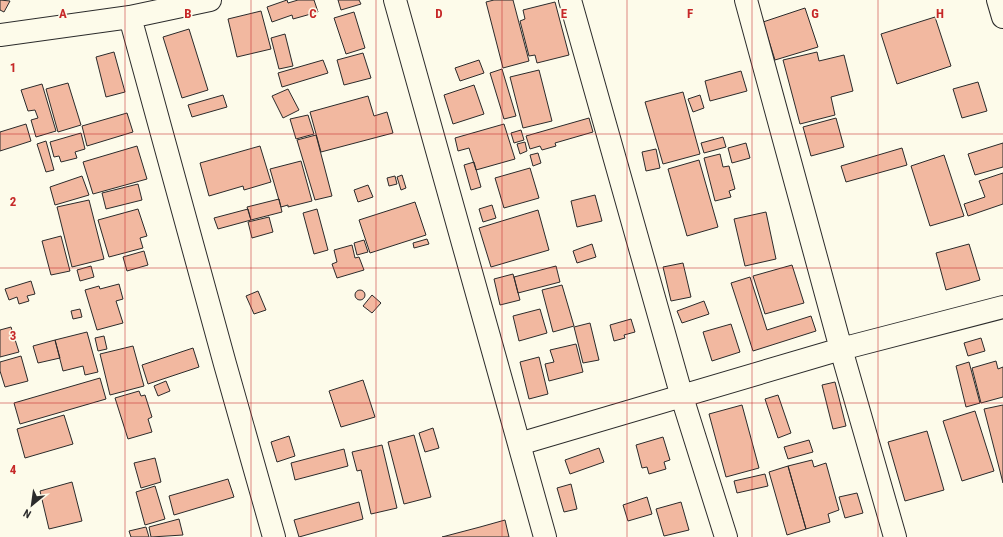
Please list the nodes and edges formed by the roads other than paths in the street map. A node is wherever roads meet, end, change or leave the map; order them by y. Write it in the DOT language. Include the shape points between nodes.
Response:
graph roads {
  1 [pos="210,0"];
  2 [pos="395,0"];
  3 [pos="570,0"];
  4 [pos="746,0"];
  5 [pos="998,0"];
  6 [pos="130,17"];
  7 [pos="1003,17"];
  8 [pos="0,35"];
  9 [pos="1003,307"];
  10 [pos="841,349"];
  11 [pos="682,397"];
  12 [pos="519,444"];
  13 [pos="274,537"];
  14 [pos="545,537"];
  15 [pos="726,537"];
  16 [pos="895,537"];
  1 -- 6 [label="street"];
  2 -- 12 [label="street"];
  3 -- 11 [label="street"];
  4 -- 10 [label="street"];
  5 -- 7 [label="street"];
  6 -- 8 [label="street"];
  6 -- 13 [label="street" via="224,364"];
  9 -- 10 [label="street"];
  10 -- 11 [label="street"];
  10 -- 16 [label="street"];
  11 -- 12 [label="street"];
  11 -- 15 [label="street"];
  12 -- 14 [label="street"];
}
